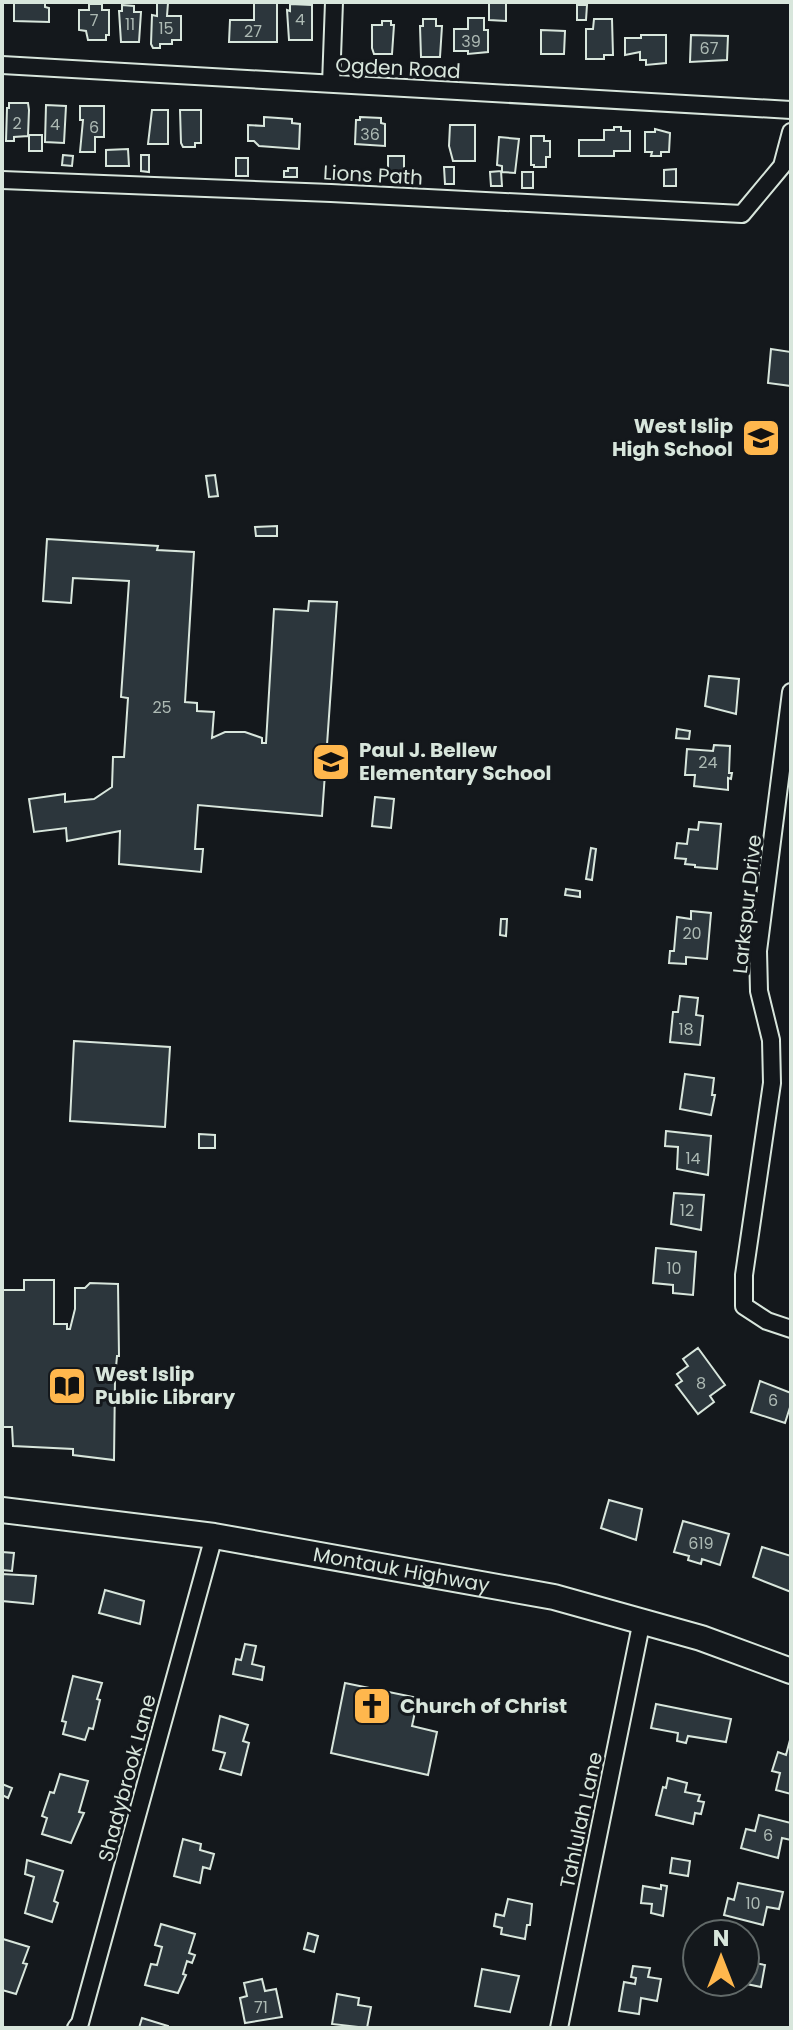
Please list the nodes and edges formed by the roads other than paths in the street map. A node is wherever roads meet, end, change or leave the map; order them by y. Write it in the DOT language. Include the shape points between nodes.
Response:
graph roads {
  1 [pos="334,2"];
  2 [pos="2,65"];
  3 [pos="331,84"];
  4 [pos="791,110"];
  5 [pos="791,132"];
  6 [pos="2,180"];
  7 [pos="791,692"];
  8 [pos="791,1329"];
  9 [pos="2,1510"];
  10 [pos="214,1536"];
  11 [pos="642,1620"];
  12 [pos="791,1671"];
  13 [pos="76,2028"];
  14 [pos="559,2028"];
  1 -- 3 [label="street"];
  2 -- 3 [label="street, Ogden Road"];
  3 -- 4 [label="street, Ogden Road"];
  5 -- 6 [label="street, Lions Path" via="782,166 742,214"];
  7 -- 8 [label="street, Larkspur Drive" via="758,951 772,1083 744,1306"];
  9 -- 10 [label="main road, Montauk Highway"];
  10 -- 11 [label="main road, Montauk Highway" via="554,1597"];
  10 -- 13 [label="street, Shadybrook Lane"];
  11 -- 12 [label="main road, Montauk Highway"];
  11 -- 14 [label="street, Tahlulah Lane"];
}
